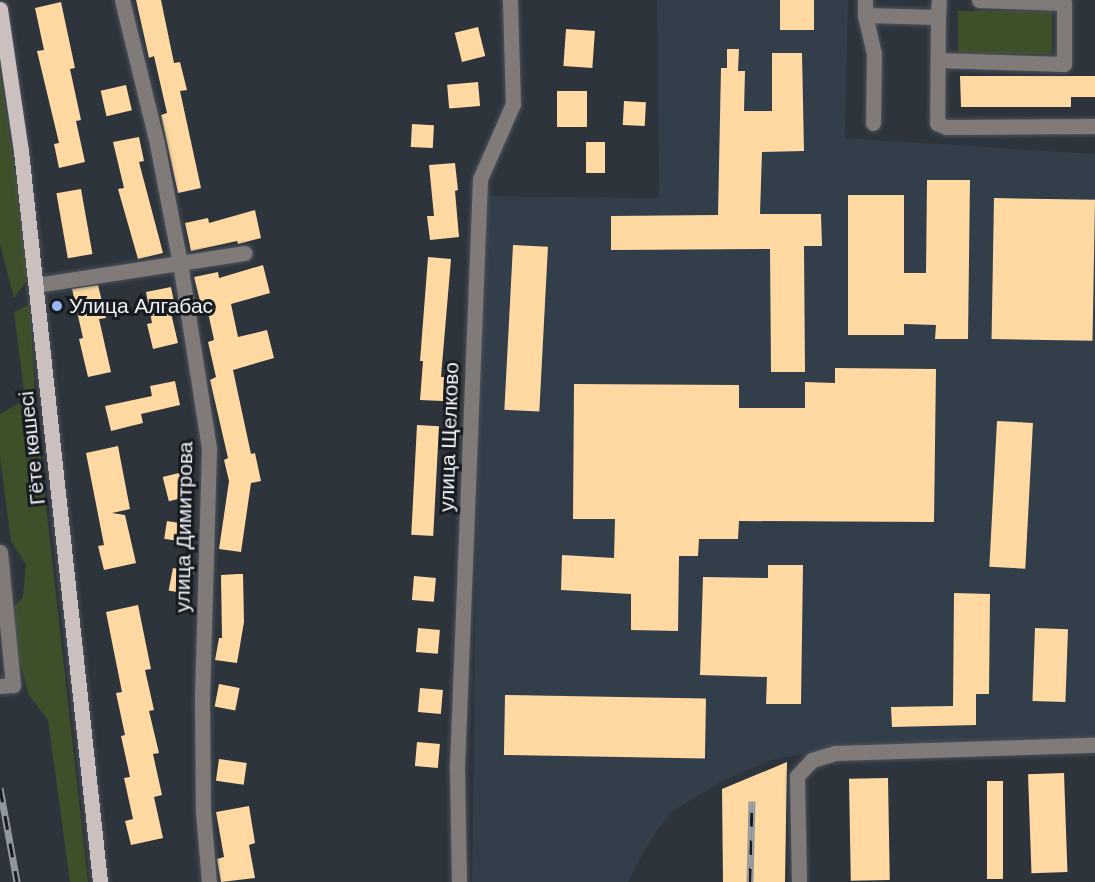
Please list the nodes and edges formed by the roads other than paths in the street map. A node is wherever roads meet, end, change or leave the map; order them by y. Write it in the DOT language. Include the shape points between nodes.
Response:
graph roads {
  1 [pos="122,0"];
  2 [pos="510,0"];
  3 [pos="939,0"];
  4 [pos="979,0"];
  5 [pos="865,8"];
  6 [pos="0,9"];
  7 [pos="938,17"];
  8 [pos="938,60"];
  9 [pos="873,123"];
  10 [pos="1095,126"];
  11 [pos="245,253"];
  12 [pos="180,263"];
  13 [pos="36,285"];
  14 [pos="0,552"];
  15 [pos="0,686"];
  16 [pos="1095,745"];
  17 [pos="100,882"];
  18 [pos="209,882"];
  19 [pos="459,882"];
  20 [pos="799,882"];
  1 -- 12 [label="street, улица Димитрова" via="157,144"];
  2 -- 19 [label="street, улица Щелково" via="513,104 480,178 457,767"];
  3 -- 7 [label="street"];
  4 -- 8 [label="street" via="1064,3 1064,64"];
  5 -- 7 [label="street"];
  5 -- 9 [label="street" via="874,53"];
  6 -- 13 [label="main road, Гёте көшесі"];
  7 -- 8 [label="street"];
  8 -- 10 [label="street" via="937,123 946,127"];
  11 -- 12 [label="street"];
  12 -- 13 [label="street"];
  12 -- 18 [label="street, улица Димитрова" via="209,448 202,702 203,811"];
  13 -- 17 [label="main road, Гёте көшесі"];
  14 -- 15 [label="street" via="13,685"];
  16 -- 20 [label="street" via="835,753 812,760 797,776"];
}
